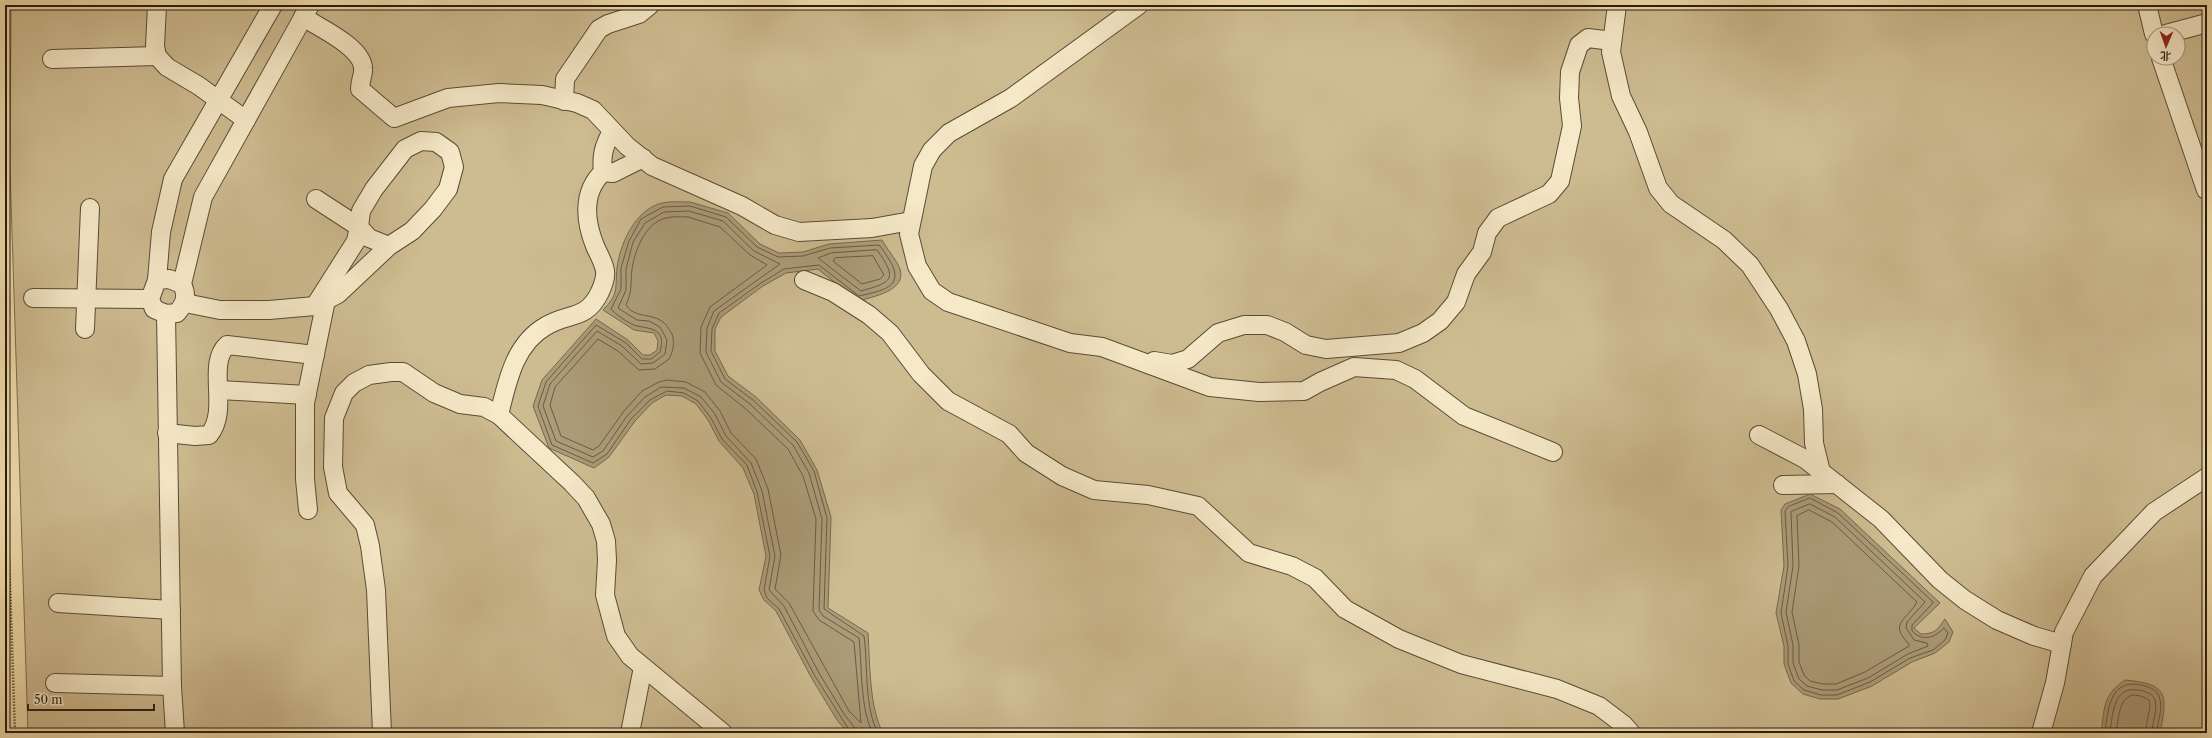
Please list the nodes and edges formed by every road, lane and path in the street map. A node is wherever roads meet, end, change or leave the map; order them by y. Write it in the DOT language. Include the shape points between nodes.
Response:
graph roads {
  1 [pos="157,5"];
  2 [pos="273,5"];
  3 [pos="650,5"];
  4 [pos="1139,5"];
  5 [pos="1617,5"];
  6 [pos="2147,5"];
  7 [pos="307,11"];
  8 [pos="2207,23"];
  9 [pos="2152,26"];
  10 [pos="2186,29"];
  11 [pos="1612,41"];
  12 [pos="157,56"];
  13 [pos="52,59"];
  14 [pos="2164,66"];
  15 [pos="564,100"];
  16 [pos="218,101"];
  17 [pos="246,120"];
  18 [pos="612,132"];
  19 [pos="643,158"];
  20 [pos="603,172"];
  21 [pos="5,177"];
  22 [pos="2207,191"];
  23 [pos="316,199"];
  24 [pos="90,208"];
  25 [pos="911,222"];
  26 [pos="359,227"];
  27 [pos="389,246"];
  28 [pos="157,280"];
  29 [pos="804,280"];
  30 [pos="182,284"];
  31 [pos="33,298"];
  32 [pos="87,298"];
  33 [pos="150,299"];
  34 [pos="185,303"];
  35 [pos="320,303"];
  36 [pos="166,314"];
  37 [pos="85,329"];
  38 [pos="1086,332"];
  39 [pos="1399,343"];
  40 [pos="315,355"];
  41 [pos="1396,370"];
  42 [pos="219,390"];
  43 [pos="307,395"];
  44 [pos="499,415"];
  45 [pos="167,434"];
  46 [pos="1759,435"];
  47 [pos="1552,452"];
  48 [pos="1821,472"];
  49 [pos="2207,477"];
  50 [pos="1837,484"];
  51 [pos="1783,485"];
  52 [pos="308,510"];
  53 [pos="58,603"];
  54 [pos="170,610"];
  55 [pos="2062,644"];
  56 [pos="643,667"];
  57 [pos="55,683"];
  58 [pos="172,686"];
  59 [pos="15,733"];
  60 [pos="175,733"];
  61 [pos="382,733"];
  62 [pos="630,733"];
  63 [pos="723,733"];
  64 [pos="1631,733"];
  65 [pos="2041,733"];
  1 -- 12 [label="lane"];
  2 -- 16 [label="lane"];
  3 -- 15 [label="lane" via="639,14 608,24 599,30 565,79"];
  4 -- 25 [label="lane" via="1011,98 949,133 932,150 923,166"];
  5 -- 11 [label="lane"];
  6 -- 9 [label="lane"];
  7 -- 15 [label="lane" via="350,46 362,60 364,69 360,89 394,118 448,98 499,93 542,95"];
  7 -- 17 [label="lane"];
  8 -- 10 [label="lane"];
  11 -- 39 [label="lane" via="1588,38 1579,45 1574,56 1570,72 1569,98 1572,126 1560,181 1549,194 1498,218 1487,233 1482,252 1466,274 1456,302 1440,321 1423,333"];
  11 -- 48 [label="lane" via="1611,52 1621,96 1638,132 1658,188 1670,204 1724,240 1750,265 1779,309 1796,341 1807,374 1813,409 1814,443"];
  12 -- 13 [label="lane"];
  12 -- 16 [label="lane" via="167,67"];
  14 -- 22 [label="lane"];
  15 -- 18 [label="lane" via="593,110"];
  16 -- 17 [label="lane"];
  16 -- 28 [label="lane" via="173,180 161,232"];
  17 -- 30 [label="lane" via="203,197"];
  18 -- 19 [label="lane"];
  18 -- 20 [label="lane" via="603,148"];
  19 -- 20 [label="lane" via="613,172"];
  19 -- 25 [label="lane" via="652,166 742,206 775,225 799,232 872,228"];
  20 -- 44 [label="lane" via="591,188 587,204 590,230 605,270 600,292 590,308 578,315 545,326 527,342 509,373"];
  21 -- 59 [label="path" via="9,306 7,494"];
  23 -- 26 [label="lane"];
  24 -- 32 [label="lane"];
  25 -- 41 [label="lane" via="909,234 917,266 932,291 948,302 1070,343 1102,347 1210,387 1259,392 1304,391 1354,368"];
  26 -- 27 [label="lane" via="369,238"];
  26 -- 27 [label="lane" via="361,211 371,194 405,149 421,141 436,142 450,152 454,167 448,189 412,231"];
  26 -- 35 [label="lane" via="356,241"];
  27 -- 35 [label="lane" via="338,294"];
  28 -- 30 [label="lane" via="169,279"];
  28 -- 33 [label="lane"];
  29 -- 64 [label="lane" via="833,292 869,315 890,333 921,374 948,401 1009,434 1026,453 1062,476 1094,490 1148,495 1198,506 1249,553 1292,566 1315,578 1345,608 1399,639 1462,664 1557,689 1599,706"];
  30 -- 34 [label="lane" via="186,293"];
  31 -- 32 [label="lane"];
  32 -- 33 [label="lane"];
  32 -- 37 [label="lane"];
  33 -- 36 [label="lane" via="154,309"];
  34 -- 35 [label="lane" via="220,310 269,310"];
  34 -- 36 [label="lane" via="177,313"];
  35 -- 40 [label="lane"];
  36 -- 45 [label="lane"];
  38 -- 39 [label="lane" via="1102,336 1155,361 1172,364 1188,359 1218,333 1244,325 1267,325 1306,345 1326,349"];
  39 -- 41 [label="lane" via="1394,361"];
  40 -- 42 [label="lane" via="227,345 220,351"];
  40 -- 43 [label="lane"];
  41 -- 47 [label="lane" via="1415,379 1464,416"];
  42 -- 43 [label="lane"];
  42 -- 45 [label="lane" via="216,427 210,435"];
  43 -- 52 [label="lane" via="305,479"];
  44 -- 56 [label="lane" via="572,483 586,498 601,524 606,541 607,560 604,596 610,620 616,636 630,656"];
  44 -- 61 [label="lane" via="484,407 460,404 434,393 403,372 391,372 369,375 354,382 344,393 334,418 332,467 338,493 365,525 370,546 377,604"];
  45 -- 54 [label="lane"];
  46 -- 48 [label="lane" via="1805,459"];
  48 -- 50 [label="lane"];
  49 -- 55 [label="lane" via="2154,512 2094,576 2064,632"];
  50 -- 51 [label="lane"];
  50 -- 55 [label="lane" via="1881,519 1940,580 1965,600 1997,620 2034,636"];
  53 -- 54 [label="lane"];
  54 -- 58 [label="lane"];
  55 -- 65 [label="lane" via="2055,683"];
  56 -- 62 [label="lane"];
  56 -- 63 [label="lane"];
  57 -- 58 [label="lane"];
  58 -- 60 [label="lane"];
}
